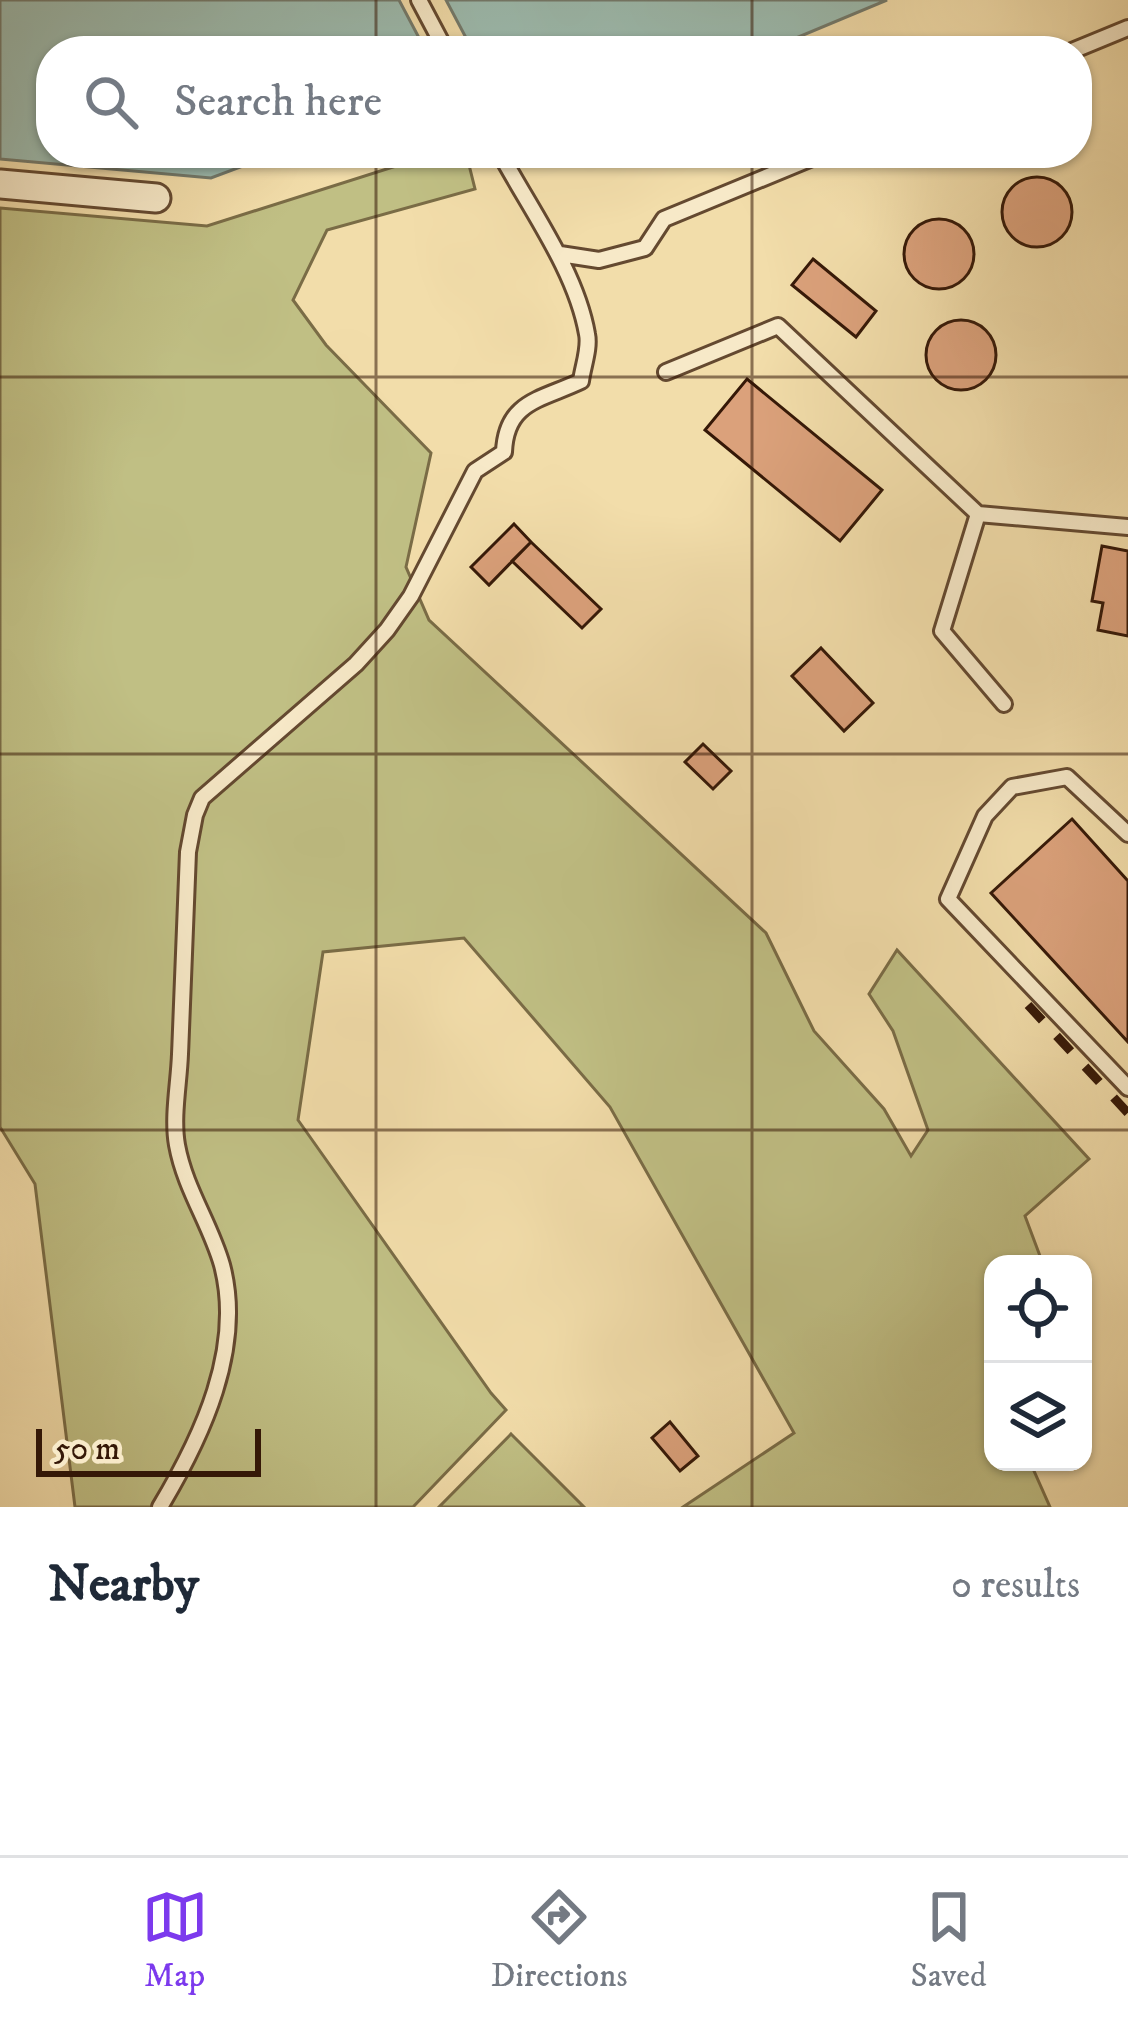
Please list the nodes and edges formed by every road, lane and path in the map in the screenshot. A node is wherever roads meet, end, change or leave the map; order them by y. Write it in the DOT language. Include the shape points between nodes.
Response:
graph roads {
  1 [pos="419,0"];
  2 [pos="1128,28"];
  3 [pos="438,36"];
  4 [pos="1092,43"];
  5 [pos="508,168"];
  6 [pos="788,168"];
  7 [pos="0,184"];
  8 [pos="156,198"];
  9 [pos="560,254"];
  10 [pos="666,372"];
  11 [pos="979,514"];
  12 [pos="1128,527"];
  13 [pos="1004,704"];
  14 [pos="1128,834"];
  15 [pos="1128,1088"];
  16 [pos="160,1507"];
  1 -- 3 [label="lane"];
  2 -- 4 [label="lane"];
  5 -- 9 [label="lane"];
  6 -- 9 [label="lane" via="664,219 645,248 599,260"];
  7 -- 8 [label="street"];
  9 -- 16 [label="lane" via="589,337 581,381 515,412 504,452 475,471 388,631 202,798 195,815 176,1142 223,1268 227,1319 222,1369 188,1462"];
  10 -- 11 [label="lane" via="778,326"];
  11 -- 12 [label="lane"];
  11 -- 13 [label="lane" via="942,631"];
  14 -- 15 [label="lane" via="1067,777 1012,787 985,816 948,899"];
}
